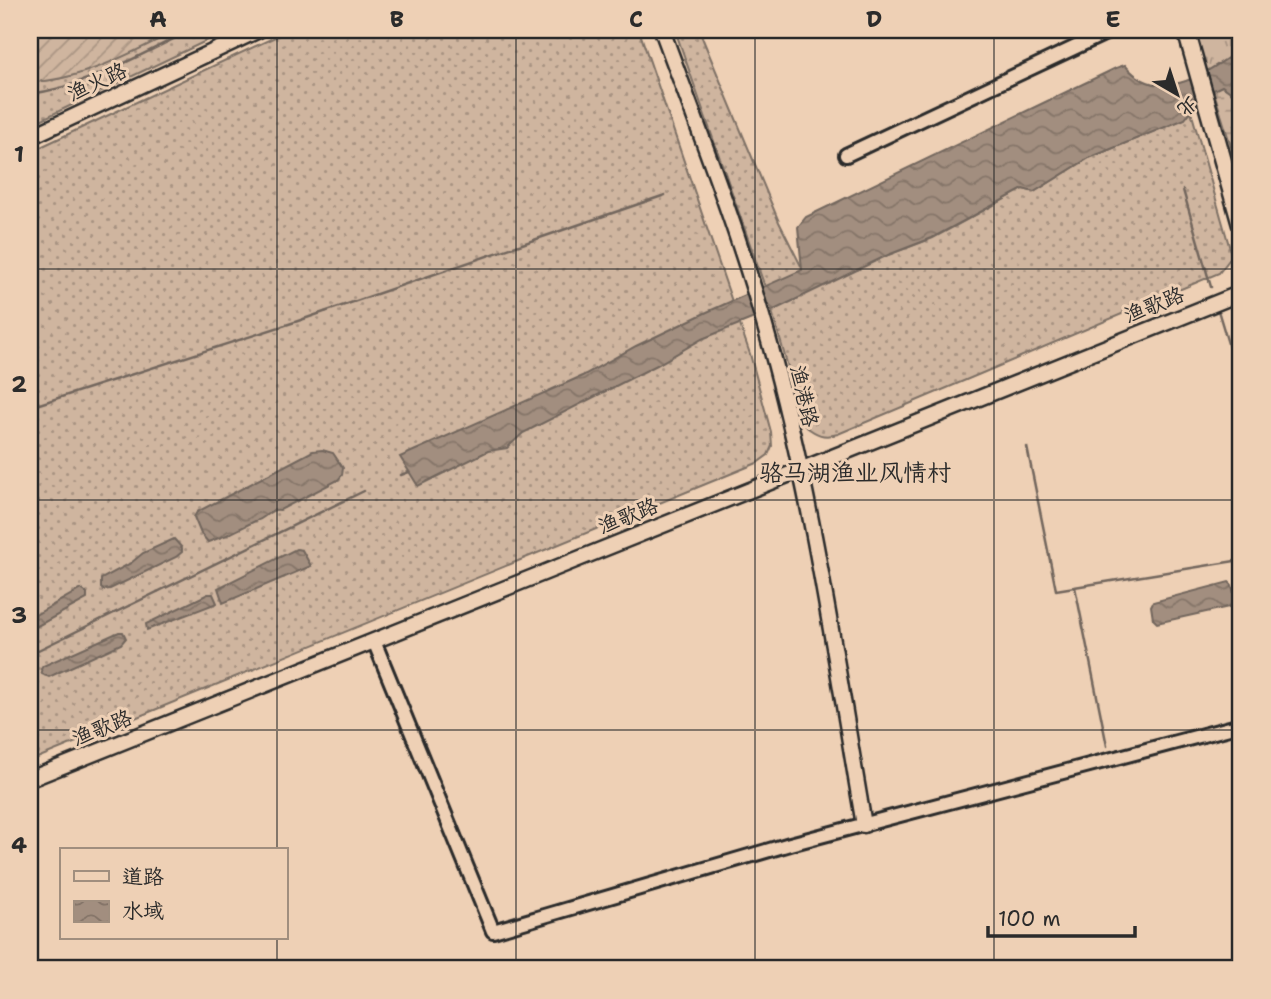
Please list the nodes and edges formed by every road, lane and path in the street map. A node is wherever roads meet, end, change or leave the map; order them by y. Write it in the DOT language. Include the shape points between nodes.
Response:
graph roads {
  1 [pos="258,30"];
  2 [pos="662,30"];
  3 [pos="1112,30"];
  4 [pos="1186,30"];
  5 [pos="30,137"];
  6 [pos="846,155"];
  7 [pos="1241,225"];
  8 [pos="1241,293"];
  9 [pos="800,470"];
  10 [pos="374,641"];
  11 [pos="1241,725"];
  12 [pos="30,779"];
  13 [pos="864,825"];
  1 -- 5 [label="street, 渔火路"];
  2 -- 9 [label="street, 渔港路" via="769,339"];
  3 -- 6 [label="street"];
  4 -- 7 [label="main road"];
  8 -- 9 [label="street, 渔歌路"];
  9 -- 10 [label="street, 渔歌路"];
  9 -- 13 [label="street, 渔港路"];
  10 -- 12 [label="street, 渔歌路"];
  10 -- 13 [label="street" via="493,931"];
  11 -- 13 [label="street"];
}
